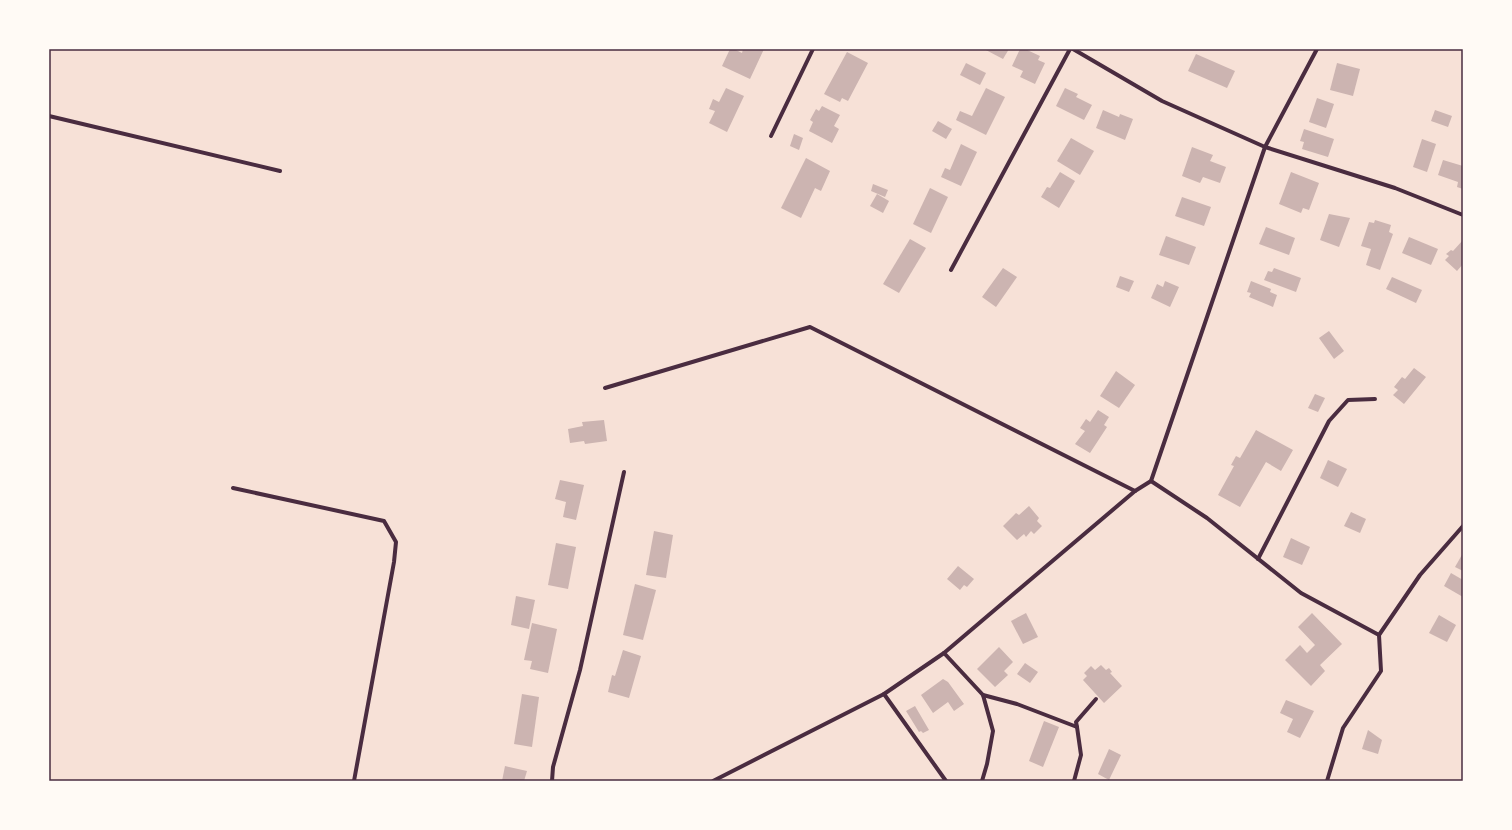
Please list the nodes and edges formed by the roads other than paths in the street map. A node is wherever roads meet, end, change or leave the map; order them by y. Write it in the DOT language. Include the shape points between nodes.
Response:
graph roads {
  1 [pos="813,49"];
  2 [pos="1070,49"];
  3 [pos="1073,49"];
  4 [pos="1317,49"];
  5 [pos="49,116"];
  6 [pos="771,136"];
  7 [pos="1265,147"];
  8 [pos="280,171"];
  9 [pos="1463,215"];
  10 [pos="951,270"];
  11 [pos="605,388"];
  12 [pos="1375,399"];
  13 [pos="624,472"];
  14 [pos="1152,481"];
  15 [pos="233,488"];
  16 [pos="1135,491"];
  17 [pos="1463,526"];
  18 [pos="1258,559"];
  19 [pos="1379,635"];
  20 [pos="944,653"];
  21 [pos="884,694"];
  22 [pos="983,695"];
  23 [pos="1096,699"];
  24 [pos="1077,727"];
  25 [pos="354,781"];
  26 [pos="552,781"];
  27 [pos="713,781"];
  28 [pos="946,781"];
  29 [pos="982,781"];
  30 [pos="1074,781"];
  31 [pos="1327,781"];
  1 -- 6 [label="street"];
  2 -- 10 [label="street"];
  3 -- 7 [label="street" via="1162,101"];
  4 -- 7 [label="street"];
  5 -- 8 [label="street"];
  7 -- 9 [label="street" via="1394,188"];
  7 -- 14 [label="street"];
  11 -- 16 [label="street" via="810,327"];
  12 -- 18 [label="street" via="1348,400 1329,421"];
  13 -- 26 [label="street" via="580,670"];
  14 -- 16 [label="street"];
  14 -- 18 [label="street" via="1207,518"];
  15 -- 25 [label="street" via="384,522 396,542"];
  16 -- 20 [label="street"];
  17 -- 19 [label="street" via="1420,575"];
  18 -- 19 [label="street" via="1301,593"];
  19 -- 31 [label="street" via="1381,671 1344,728"];
  20 -- 21 [label="street"];
  20 -- 22 [label="street"];
  21 -- 27 [label="street"];
  21 -- 28 [label="street"];
  22 -- 24 [label="street" via="1017,704"];
  22 -- 29 [label="street" via="993,731"];
  23 -- 24 [label="street" via="1076,722"];
  24 -- 30 [label="street" via="1081,755"];
}
